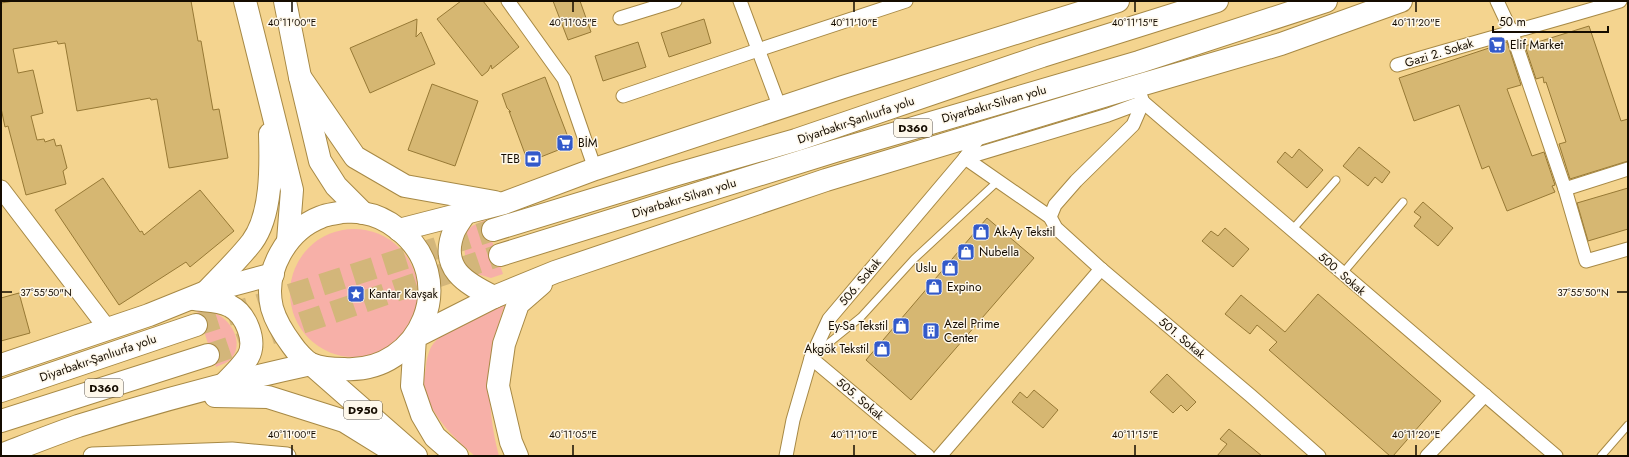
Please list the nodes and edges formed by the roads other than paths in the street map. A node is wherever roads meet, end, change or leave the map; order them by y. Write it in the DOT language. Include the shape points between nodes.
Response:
graph roads {
  1 [pos="245,1"];
  2 [pos="285,1"];
  3 [pos="508,1"];
  4 [pos="675,1"];
  5 [pos="740,1"];
  6 [pos="906,1"];
  7 [pos="1118,1"];
  8 [pos="1172,1"];
  9 [pos="1217,1"];
  10 [pos="1326,1"];
  11 [pos="1497,1"];
  12 [pos="1620,1"];
  13 [pos="1395,3"];
  14 [pos="620,18"];
  15 [pos="1512,33"];
  16 [pos="758,50"];
  17 [pos="1042,56"];
  18 [pos="1139,62"];
  19 [pos="1397,65"];
  20 [pos="300,77"];
  21 [pos="1140,94"];
  22 [pos="268,95"];
  23 [pos="623,96"];
  24 [pos="780,108"];
  25 [pos="982,133"];
  26 [pos="964,158"];
  27 [pos="595,169"];
  28 [pos="1628,169"];
  29 [pos="1336,180"];
  30 [pos="998,181"];
  31 [pos="1,189"];
  32 [pos="1565,189"];
  33 [pos="1403,202"];
  34 [pos="504,203"];
  35 [pos="363,212"];
  36 [pos="466,212"];
  37 [pos="1050,217"];
  38 [pos="399,230"];
  39 [pos="493,230"];
  40 [pos="1292,230"];
  41 [pos="288,241"];
  42 [pos="1628,249"];
  43 [pos="500,255"];
  44 [pos="1101,270"];
  45 [pos="555,272"];
  46 [pos="273,274"];
  47 [pos="1342,274"];
  48 [pos="198,296"];
  49 [pos="494,297"];
  50 [pos="196,325"];
  51 [pos="107,328"];
  52 [pos="415,337"];
  53 [pos="208,355"];
  54 [pos="811,358"];
  55 [pos="311,364"];
  56 [pos="1,365"];
  57 [pos="223,385"];
  58 [pos="1,391"];
  59 [pos="1484,395"];
  60 [pos="178,397"];
  61 [pos="1,421"];
  62 [pos="1628,425"];
  63 [pos="1,455"];
  64 [pos="92,456"];
  65 [pos="287,456"];
  66 [pos="402,456"];
  67 [pos="416,456"];
  68 [pos="457,456"];
  69 [pos="517,456"];
  70 [pos="786,456"];
  71 [pos="928,456"];
  72 [pos="940,456"];
  73 [pos="1319,456"];
  74 [pos="1427,456"];
  75 [pos="1556,456"];
  76 [pos="1601,456"];
  1 -- 22 [label="highway"];
  2 -- 20 [label="highway"];
  3 -- 27 [label="street" via="564,79"];
  4 -- 14 [label="street"];
  5 -- 16 [label="street"];
  6 -- 16 [label="street"];
  7 -- 24 [label="highway"];
  8 -- 17 [label="highway"];
  9 -- 17 [label="highway, Diyarbakır-Şanlıurfa yolu / D360"];
  10 -- 18 [label="highway, Diyarbakır-Silvan yolu / D360"];
  11 -- 15 [label="street"];
  12 -- 15 [label="street, Gazi 2. Sokak"];
  13 -- 18 [label="highway"];
  13 -- 21 [label="highway"];
  15 -- 19 [label="street, Gazi 2. Sokak"];
  15 -- 32 [label="street"];
  16 -- 23 [label="street"];
  16 -- 24 [label="street"];
  17 -- 39 [label="highway, Diyarbakır-Şanlıurfa yolu / D360" via="796,140"];
  18 -- 43 [label="highway, Diyarbakır-Silvan yolu / D360" via="836,151"];
  20 -- 34 [label="highway" via="355,157 405,186"];
  20 -- 35 [label="highway" via="320,161 336,186"];
  21 -- 25 [label="highway"];
  21 -- 26 [label="street" via="1108,115"];
  21 -- 37 [label="street" via="1133,125 1076,181 1055,205"];
  21 -- 40 [label="street, 500. Sokak"];
  22 -- 41 [label="highway" via="292,190"];
  22 -- 48 [label="highway" via="268,196 262,223 253,241"];
  24 -- 27 [label="highway"];
  25 -- 26 [label="street, 506. Sokak"];
  25 -- 45 [label="highway" via="826,180"];
  26 -- 30 [label="street, 501. Sokak"];
  26 -- 54 [label="street, 506. Sokak" via="829,319"];
  27 -- 34 [label="highway"];
  28 -- 32 [label="street"];
  29 -- 40 [label="lane"];
  30 -- 37 [label="street, 501. Sokak"];
  30 -- 54 [label="lane" via="914,259 860,317"];
  31 -- 51 [label="street"];
  32 -- 42 [label="street" via="1586,261"];
  33 -- 47 [label="lane"];
  34 -- 36 [label="highway"];
  35 -- 38 [label="highway" via="388,221"];
  35 -- 41 [label="highway" via="342,212 321,217 303,227"];
  36 -- 38 [label="highway"];
  36 -- 49 [label="highway" via="454,231 449,252 452,263 460,277 472,287"];
  37 -- 44 [label="street, 501. Sokak" via="1056,228"];
  38 -- 52 [label="highway" via="409,238 424,260 430,286 427,312"];
  40 -- 47 [label="street, 500. Sokak"];
  41 -- 46 [label="highway" via="276,261"];
  44 -- 72 [label="street"];
  44 -- 73 [label="street, 501. Sokak"];
  45 -- 49 [label="highway"];
  45 -- 69 [label="highway" via="518,304 504,344 498,386 510,442"];
  46 -- 48 [label="highway"];
  46 -- 55 [label="highway" via="272,307 280,328 293,347"];
  47 -- 59 [label="street, 500. Sokak"];
  48 -- 51 [label="highway"];
  48 -- 57 [label="highway" via="230,306 246,321 250,336 250,352 239,369"];
  49 -- 52 [label="highway"];
  50 -- 58 [label="highway, Diyarbakır-Şanlıurfa yolu / D360"];
  51 -- 56 [label="highway"];
  52 -- 55 [label="highway" via="400,353 379,365 357,370"];
  52 -- 68 [label="highway" via="412,386 422,415 436,437"];
  53 -- 61 [label="highway, D360"];
  54 -- 70 [label="street, 506. Sokak" via="793,420"];
  54 -- 71 [label="street, 505. Sokak"];
  55 -- 57 [label="highway"];
  55 -- 67 [label="highway, D950"];
  57 -- 60 [label="highway"];
  59 -- 74 [label="street"];
  59 -- 75 [label="street, 500. Sokak"];
  60 -- 63 [label="highway" via="77,427"];
  60 -- 66 [label="highway" via="268,397 344,421"];
  62 -- 76 [label="lane"];
  64 -- 65 [label="street" via="232,451"];
}
